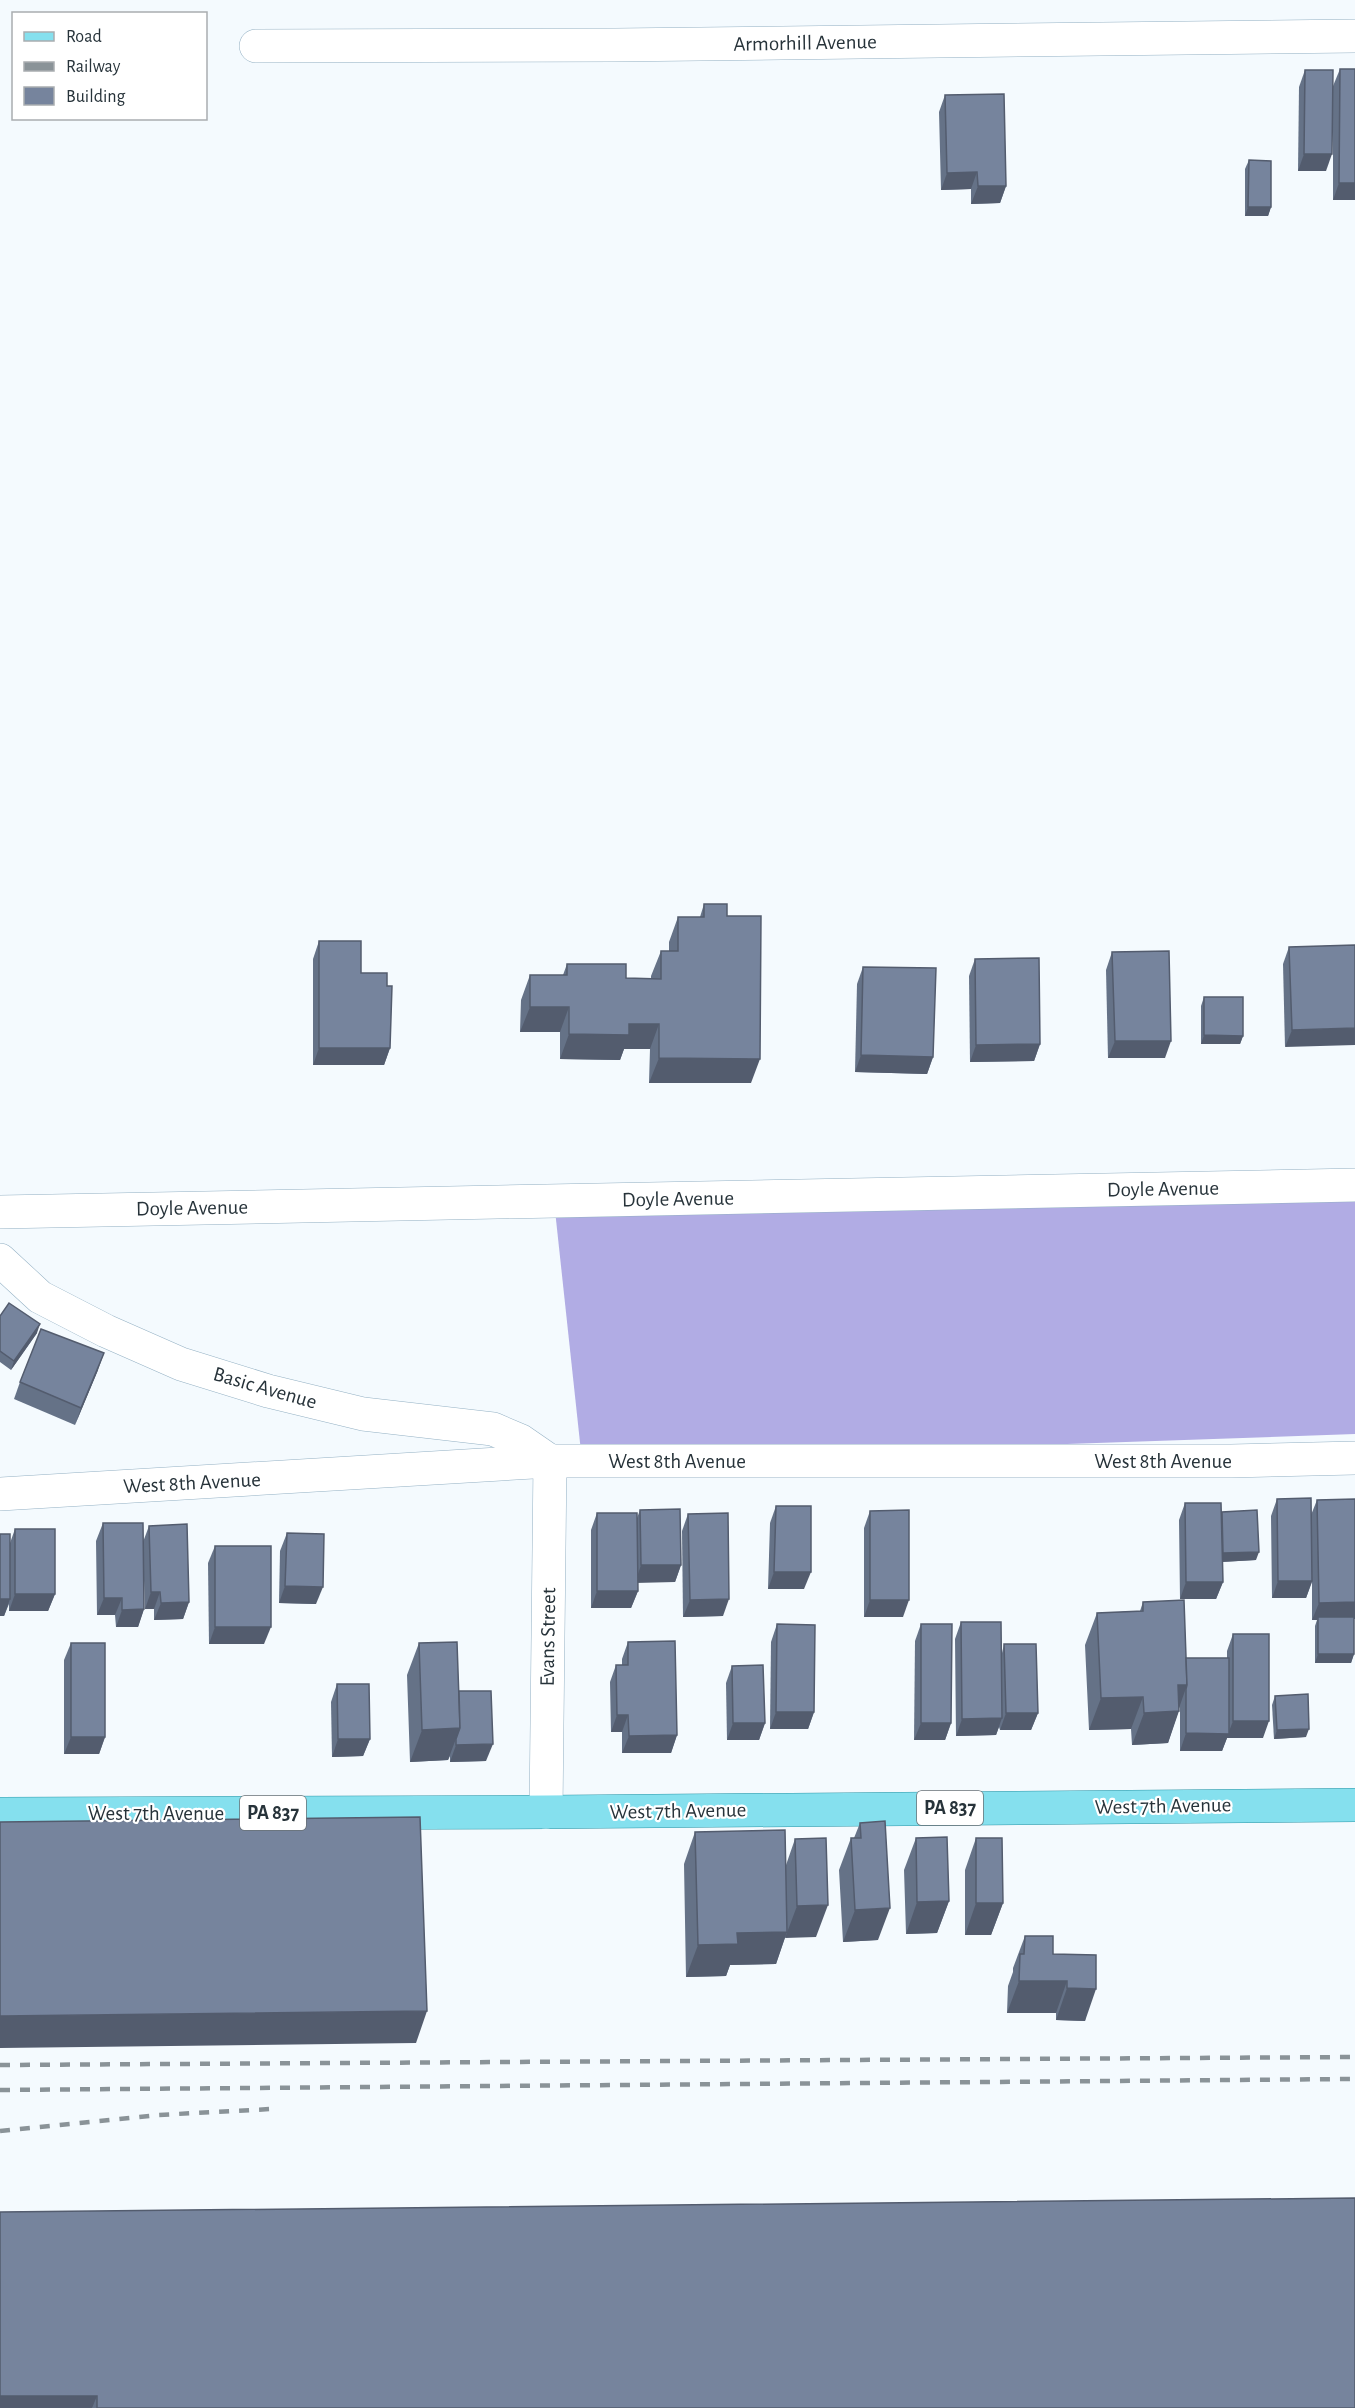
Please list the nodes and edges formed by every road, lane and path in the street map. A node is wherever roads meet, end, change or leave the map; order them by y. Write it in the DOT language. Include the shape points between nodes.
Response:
graph roads {
  1 [pos="1355,36"];
  2 [pos="256,46"];
  3 [pos="1355,1185"];
  4 [pos="0,1212"];
  5 [pos="0,1260"];
  6 [pos="1355,1458"];
  7 [pos="550,1461"];
  8 [pos="0,1494"];
  9 [pos="1355,1804"];
  10 [pos="546,1812"];
  11 [pos="0,1814"];
  1 -- 2 [label="street, Armorhill Avenue"];
  3 -- 4 [label="street, Doyle Avenue"];
  5 -- 7 [label="street, Basic Avenue" via="40,1297 182,1364 268,1391 363,1414 493,1429 521,1441"];
  6 -- 7 [label="street, West 8th Avenue"];
  7 -- 8 [label="street, West 8th Avenue"];
  7 -- 10 [label="street, Evans Street"];
  9 -- 10 [label="main road, West 7th Avenue / PA 837"];
  10 -- 11 [label="main road, West 7th Avenue / PA 837"];
}
